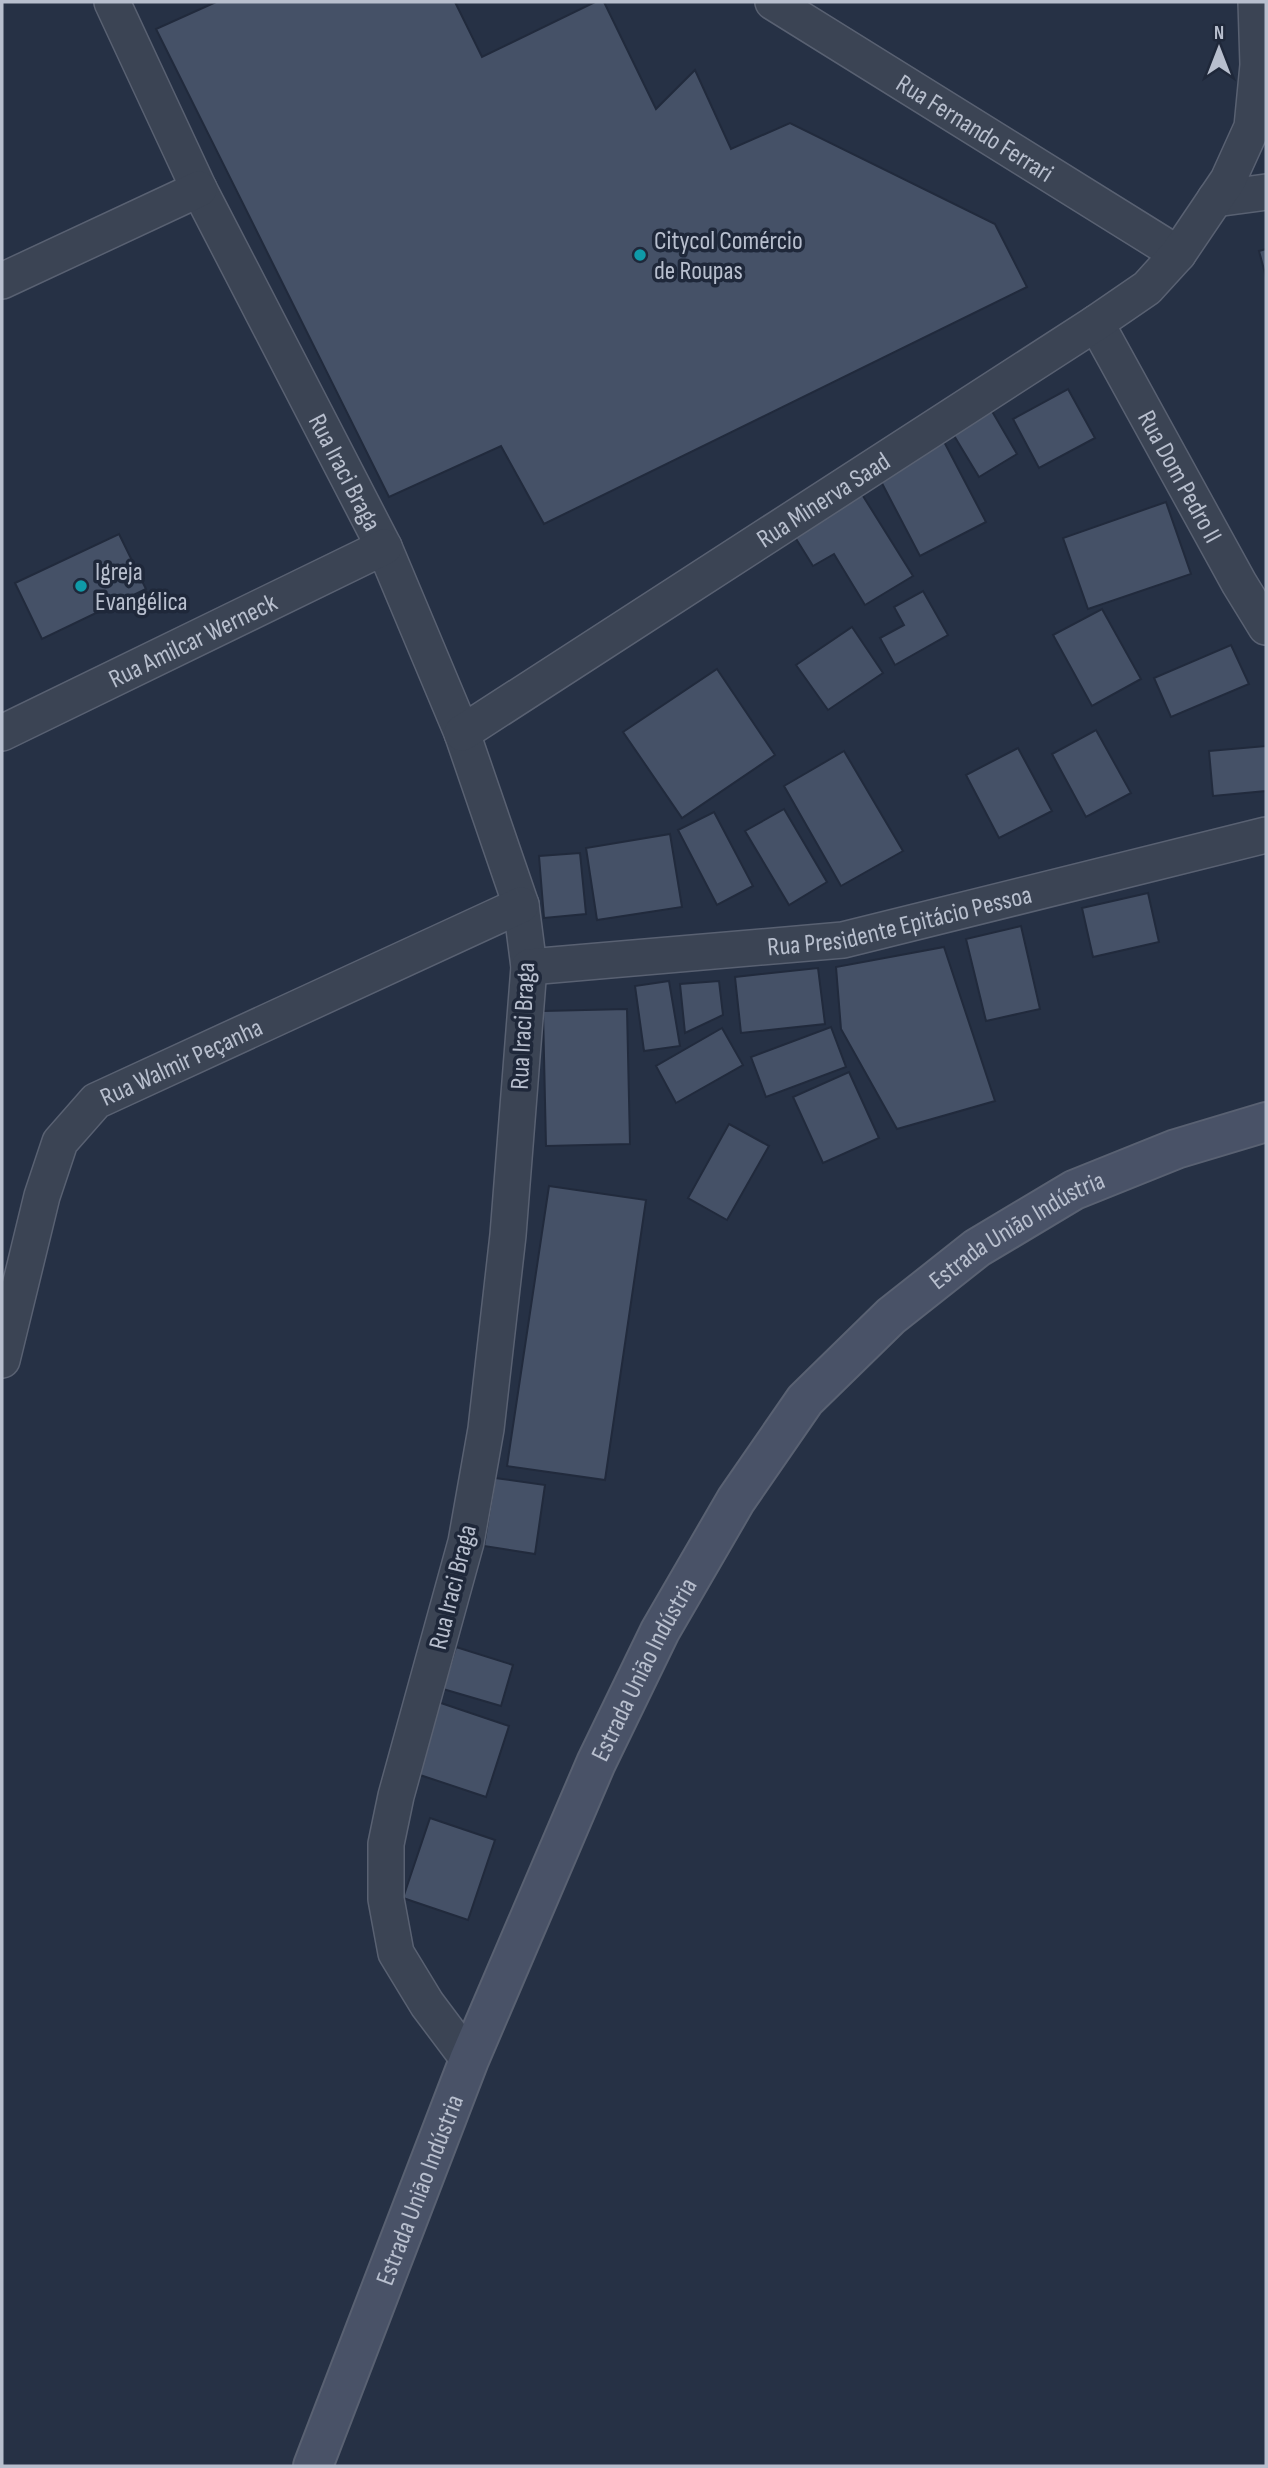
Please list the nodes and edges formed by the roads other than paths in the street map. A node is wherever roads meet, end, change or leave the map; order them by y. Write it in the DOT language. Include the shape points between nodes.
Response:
graph roads {
  1 [pos="112,2"];
  2 [pos="773,2"];
  3 [pos="1256,2"];
  4 [pos="199,189"];
  5 [pos="1266,192"];
  6 [pos="1215,199"];
  7 [pos="1178,254"];
  8 [pos="2,281"];
  9 [pos="1096,323"];
  10 [pos="384,547"];
  11 [pos="1266,627"];
  12 [pos="2,733"];
  13 [pos="462,733"];
  14 [pos="1266,835"];
  15 [pos="521,905"];
  16 [pos="528,967"];
  17 [pos="1266,1122"];
  18 [pos="2,1360"];
  19 [pos="469,2060"];
  20 [pos="313,2466"];
  1 -- 4 [label="street, Rua Iraci Braga"];
  2 -- 7 [label="street, Rua Fernando Ferrari"];
  3 -- 6 [label="street, Rua Minerva Saad" via="1258,65 1252,127"];
  4 -- 8 [label="street"];
  4 -- 10 [label="street, Rua Iraci Braga"];
  5 -- 6 [label="street"];
  6 -- 7 [label="street, Rua Minerva Saad"];
  7 -- 9 [label="street, Rua Minerva Saad" via="1146,288"];
  9 -- 11 [label="street, Rua Dom Pedro II"];
  9 -- 13 [label="street, Rua Minerva Saad"];
  10 -- 12 [label="street, Rua Amilcar Werneck"];
  10 -- 13 [label="street, Rua Iraci Braga"];
  13 -- 15 [label="street, Rua Iraci Braga"];
  14 -- 16 [label="street, Rua Presidente Epitácio Pessoa" via="842,940"];
  15 -- 16 [label="street, Rua Iraci Braga"];
  15 -- 18 [label="street, Rua Walmir Peçanha" via="96,1101 60,1142 42,1196"];
  16 -- 19 [label="street, Rua Iraci Braga" via="508,1234 486,1429 466,1542 386,1844 386,1899 396,1953"];
  17 -- 19 [label="main road, Estrada União Indústria" via="1176,1149 1074,1191 998,1235 891,1315 805,1400 736,1500 660,1631 596,1763"];
  19 -- 20 [label="main road, Estrada União Indústria"];
}
